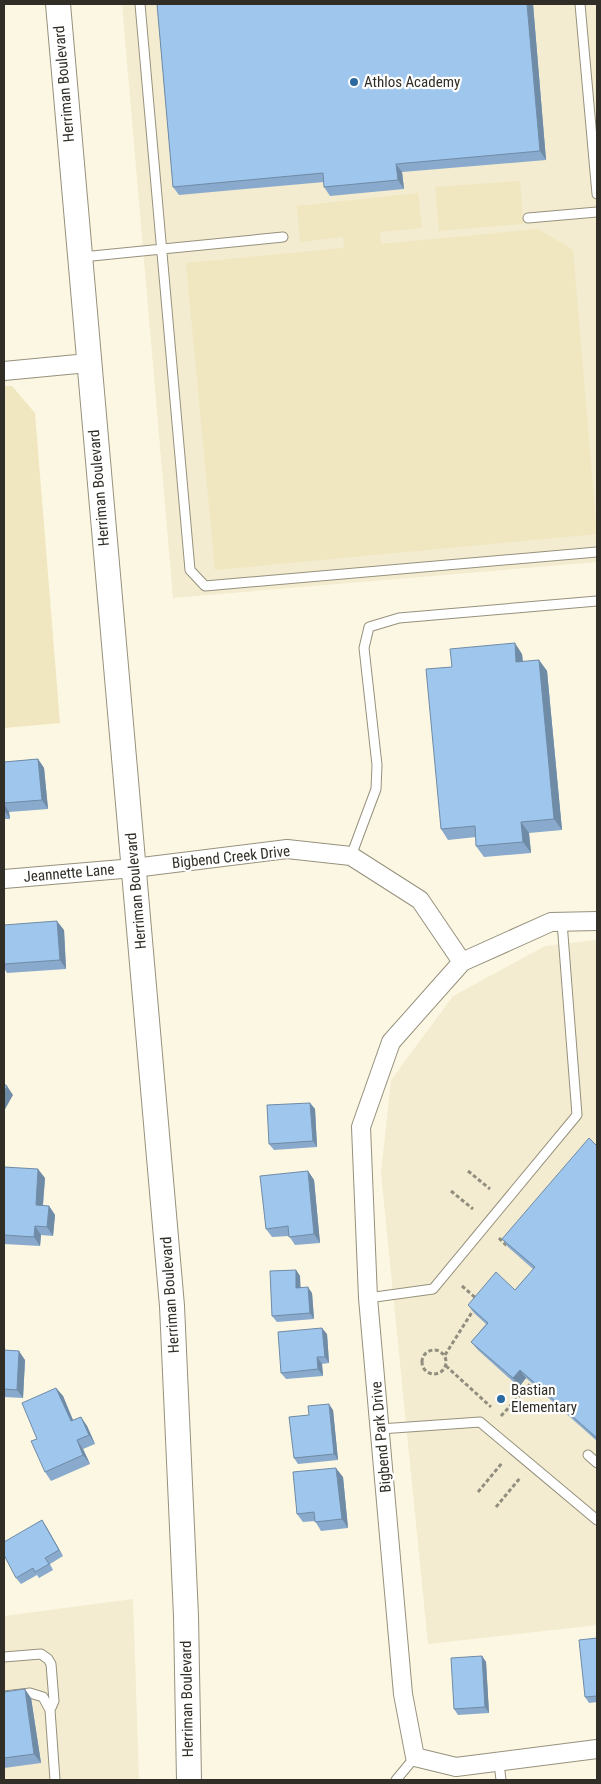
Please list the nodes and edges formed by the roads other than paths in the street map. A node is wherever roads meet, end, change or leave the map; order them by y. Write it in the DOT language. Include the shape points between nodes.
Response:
graph roads {
  1 [pos="58,4"];
  2 [pos="140,4"];
  3 [pos="580,4"];
  4 [pos="597,194"];
  5 [pos="597,212"];
  6 [pos="528,218"];
  7 [pos="283,237"];
  8 [pos="162,249"];
  9 [pos="79,257"];
  10 [pos="88,363"];
  11 [pos="4,371"];
  12 [pos="597,552"];
  13 [pos="597,601"];
  14 [pos="351,856"];
  15 [pos="134,868"];
  16 [pos="4,879"];
  17 [pos="597,921"];
  18 [pos="562,922"];
  19 [pos="462,962"];
  20 [pos="368,1298"];
  21 [pos="380,1429"];
  22 [pos="588,1455"];
  23 [pos="597,1463"];
  24 [pos="597,1520"];
  25 [pos="4,1657"];
  26 [pos="4,1696"];
  27 [pos="50,1710"];
  28 [pos="597,1749"];
  29 [pos="415,1757"];
  30 [pos="499,1763"];
  31 [pos="55,1780"];
  32 [pos="189,1780"];
  33 [pos="396,1780"];
  34 [pos="501,1780"];
  1 -- 9 [label="main road, Herriman Boulevard"];
  2 -- 8 [label="lane"];
  3 -- 4 [label="lane"];
  5 -- 6 [label="lane"];
  7 -- 8 [label="lane"];
  8 -- 9 [label="lane"];
  8 -- 12 [label="lane" via="190,570 205,586"];
  9 -- 10 [label="main road, Herriman Boulevard"];
  10 -- 11 [label="street"];
  10 -- 15 [label="main road, Herriman Boulevard"];
  13 -- 14 [label="lane" via="399,618 370,626 364,648 377,766 376,789"];
  14 -- 15 [label="street, Bigbend Creek Drive" via="287,849"];
  14 -- 19 [label="street, Bigbend Creek Drive" via="420,900"];
  15 -- 16 [label="street, Jeannette Lane"];
  15 -- 32 [label="main road, Herriman Boulevard" via="172,1306 186,1616"];
  17 -- 18 [label="street"];
  18 -- 19 [label="street" via="551,922"];
  18 -- 20 [label="lane" via="577,1115 433,1289"];
  19 -- 20 [label="street, Bigbend Park Drive" via="391,1042 361,1127"];
  20 -- 21 [label="street, Bigbend Park Drive"];
  21 -- 24 [label="lane" via="480,1422"];
  21 -- 29 [label="street, Bigbend Park Drive" via="402,1694"];
  22 -- 23 [label="lane"];
  25 -- 27 [label="lane" via="41,1654 48,1659 54,1701"];
  26 -- 27 [label="lane" via="30,1693 43,1697"];
  27 -- 31 [label="lane"];
  28 -- 30 [label="street"];
  29 -- 30 [label="street" via="456,1767"];
  29 -- 33 [label="lane"];
  30 -- 34 [label="lane"];
}
